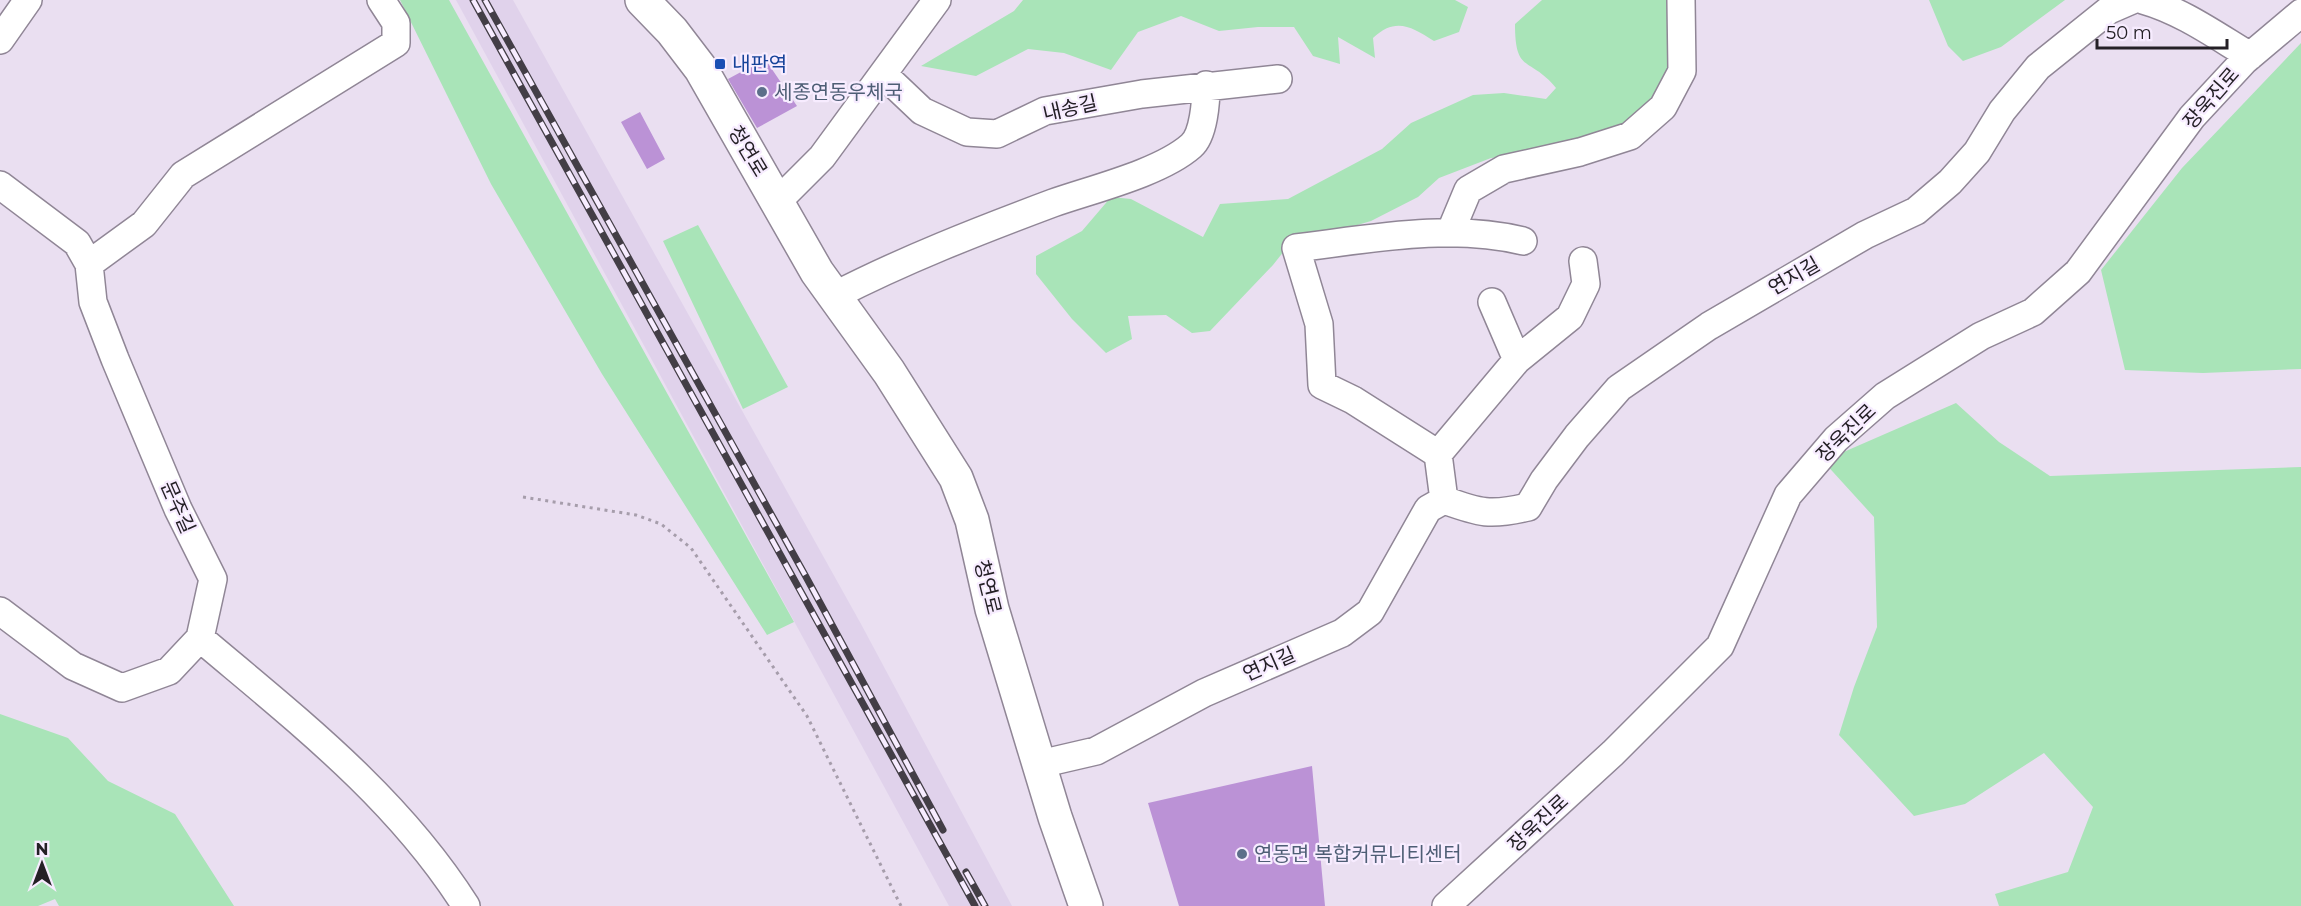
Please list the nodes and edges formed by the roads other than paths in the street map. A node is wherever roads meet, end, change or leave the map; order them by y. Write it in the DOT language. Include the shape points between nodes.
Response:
graph roads {
  1 [pos="28,0"];
  2 [pos="381,0"];
  3 [pos="937,0"];
  4 [pos="1681,0"];
  5 [pos="2133,0"];
  6 [pos="2143,0"];
  7 [pos="655,4"];
  8 [pos="2301,14"];
  9 [pos="0,40"];
  10 [pos="2250,56"];
  11 [pos="884,75"];
  12 [pos="1278,79"];
  13 [pos="1206,85"];
  14 [pos="0,185"];
  15 [pos="778,201"];
  16 [pos="1450,232"];
  17 [pos="1523,241"];
  18 [pos="1583,261"];
  19 [pos="89,264"];
  20 [pos="834,296"];
  21 [pos="1492,302"];
  22 [pos="1517,360"];
  23 [pos="1438,454"];
  24 [pos="1444,500"];
  25 [pos="0,612"];
  26 [pos="200,638"];
  27 [pos="1040,764"];
  28 [pos="466,906"];
  29 [pos="1086,906"];
  30 [pos="1446,906"];
  1 -- 9 [label="street"];
  2 -- 19 [label="street" via="396,23 396,43 183,175 144,224"];
  3 -- 11 [label="street"];
  4 -- 16 [label="street" via="1682,71 1663,107 1630,136 1504,169 1468,190"];
  5 -- 24 [label="street, 연지길" via="2109,10 2038,67 2002,111 1977,152 1950,182 1916,210 1865,235 1709,326 1619,388 1576,436 1528,507 1499,514"];
  6 -- 10 [label="street" via="2162,5"];
  7 -- 15 [label="main road, 청연로" via="701,69"];
  8 -- 10 [label="street, 장욱진로"];
  10 -- 30 [label="street, 장욱진로" via="2192,117 2079,272 2033,312 1981,336 1885,396 1836,439 1788,495 1720,646 1613,753"];
  11 -- 13 [label="street, 내송길" via="922,111 967,132 997,134 1045,111"];
  11 -- 15 [label="street" via="822,157"];
  12 -- 13 [label="street, 내송길"];
  13 -- 20 [label="street" via="1206,111 1194,145 1166,163 889,268"];
  14 -- 19 [label="street, 문주길" via="77,243"];
  15 -- 20 [label="main road, 청연로"];
  16 -- 17 [label="street" via="1490,233"];
  16 -- 23 [label="street" via="1296,248 1319,324 1322,385"];
  18 -- 22 [label="street" via="1586,284 1569,317"];
  19 -- 26 [label="street, 문주길" via="93,302 177,509 213,579"];
  20 -- 27 [label="main road, 청연로" via="889,372 956,477 972,520 992,609"];
  21 -- 22 [label="street"];
  22 -- 23 [label="street"];
  23 -- 24 [label="street"];
  24 -- 27 [label="street, 연지길" via="1428,509 1370,612 1342,633 1204,693 1096,751"];
  25 -- 26 [label="street" via="72,666 122,688 169,671"];
  26 -- 28 [label="street" via="302,723 392,807 443,870"];
  27 -- 29 [label="main road, 청연로"];
}
